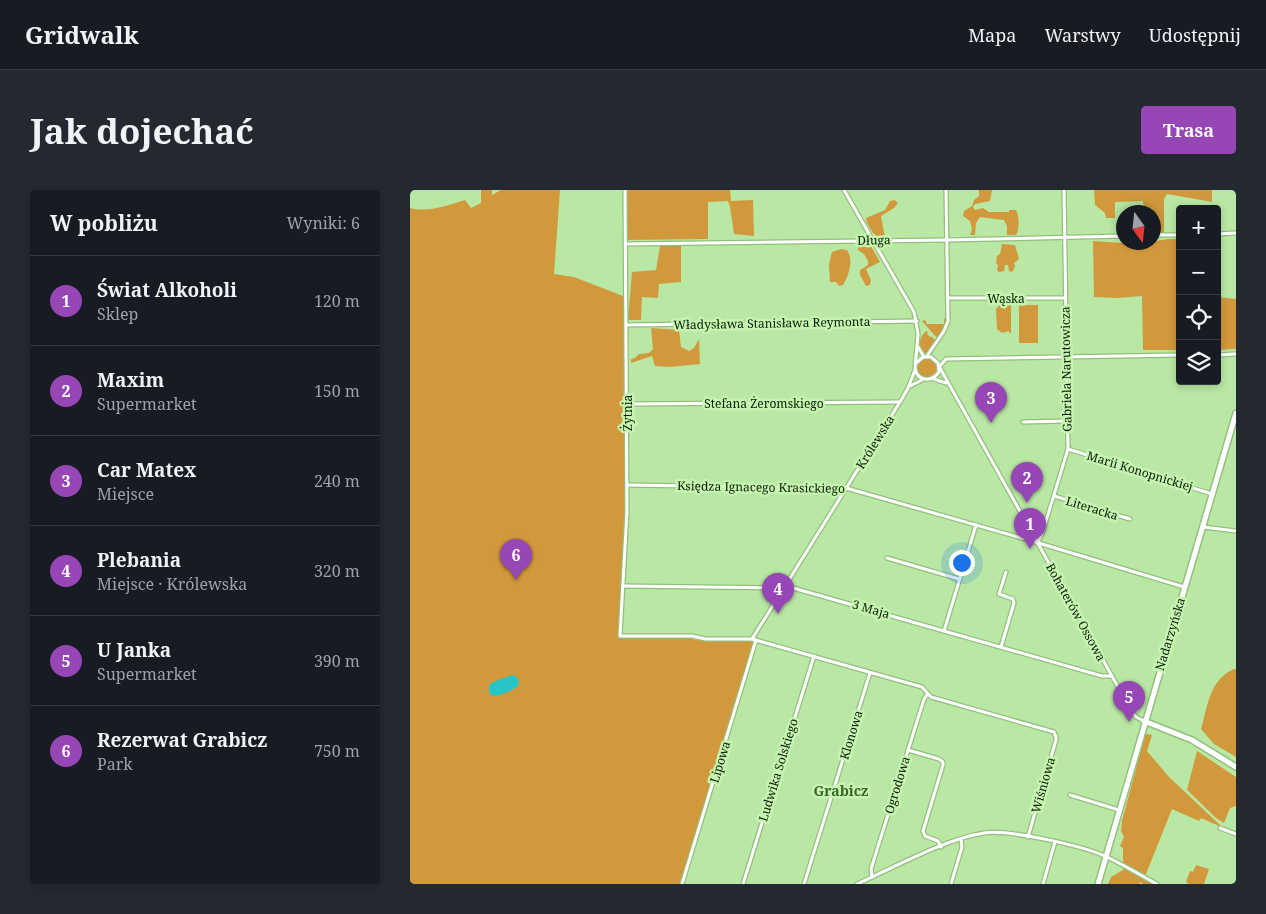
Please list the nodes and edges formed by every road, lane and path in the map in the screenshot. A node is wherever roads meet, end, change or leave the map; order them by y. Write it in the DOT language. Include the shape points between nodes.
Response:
graph roads {
  1 [pos="625,190"];
  2 [pos="844,190"];
  3 [pos="946,190"];
  4 [pos="1064,190"];
  5 [pos="1161,234"];
  6 [pos="1221,234"];
  7 [pos="1236,234"];
  8 [pos="1176,235"];
  9 [pos="1116,236"];
  10 [pos="1064,238"];
  11 [pos="873,240"];
  12 [pos="947,240"];
  13 [pos="625,244"];
  14 [pos="948,298"];
  15 [pos="1065,298"];
  16 [pos="917,321"];
  17 [pos="626,325"];
  18 [pos="917,345"];
  19 [pos="932,350"];
  20 [pos="1236,354"];
  21 [pos="1176,355"];
  22 [pos="1221,355"];
  23 [pos="926,356"];
  24 [pos="1067,357"];
  25 [pos="933,358"];
  26 [pos="916,363"];
  27 [pos="939,367"];
  28 [pos="915,370"];
  29 [pos="933,378"];
  30 [pos="923,380"];
  31 [pos="949,385"];
  32 [pos="908,388"];
  33 [pos="900,402"];
  34 [pos="628,404"];
  35 [pos="1236,412"];
  36 [pos="1068,421"];
  37 [pos="1023,422"];
  38 [pos="1068,449"];
  39 [pos="628,485"];
  40 [pos="846,488"];
  41 [pos="1212,494"];
  42 [pos="1054,496"];
  43 [pos="1130,519"];
  44 [pos="976,526"];
  45 [pos="1202,527"];
  46 [pos="1236,531"];
  47 [pos="1038,543"];
  48 [pos="887,558"];
  49 [pos="1006,572"];
  50 [pos="959,579"];
  51 [pos="623,586"];
  52 [pos="784,587"];
  53 [pos="1184,587"];
  54 [pos="944,631"];
  55 [pos="754,640"];
  56 [pos="1001,647"];
  57 [pos="814,656"];
  58 [pos="870,672"];
  59 [pos="1112,676"];
  60 [pos="928,694"];
  61 [pos="1144,721"];
  62 [pos="908,750"];
  63 [pos="1236,767"];
  64 [pos="1070,795"];
  65 [pos="1119,810"];
  66 [pos="1220,828"];
  67 [pos="1236,834"];
  68 [pos="1028,837"];
  69 [pos="961,839"];
  70 [pos="1055,842"];
  71 [pos="941,847"];
  72 [pos="1106,857"];
  73 [pos="872,877"];
  74 [pos="860,883"];
  75 [pos="682,884"];
  76 [pos="743,884"];
  77 [pos="804,884"];
  78 [pos="951,884"];
  79 [pos="1043,884"];
  80 [pos="1098,884"];
  81 [pos="1157,884"];
  1 -- 13 [label="street, Żytnia"];
  2 -- 11 [label="street"];
  3 -- 12 [label="street"];
  4 -- 10 [label="street, Gabriela Narutowicza"];
  5 -- 8 [label="street"];
  6 -- 7 [label="street"];
  9 -- 10 [label="street, Długa"];
  10 -- 12 [label="street, Długa"];
  10 -- 15 [label="street, Gabriela Narutowicza"];
  11 -- 12 [label="street, Długa"];
  11 -- 13 [label="street, Długa"];
  11 -- 16 [label="street"];
  12 -- 14 [label="street"];
  13 -- 17 [label="street, Żytnia"];
  14 -- 15 [label="street, Wąska"];
  14 -- 19 [label="street" via="947,325"];
  15 -- 24 [label="street, Gabriela Narutowicza"];
  16 -- 17 [label="street, Władysława Stanisława Reymonta"];
  16 -- 18 [label="street"];
  17 -- 34 [label="street, Żytnia"];
  18 -- 23 [label="street"];
  18 -- 26 [label="street"];
  19 -- 23 [label="street"];
  19 -- 25 [label="street"];
  20 -- 22 [label="street"];
  21 -- 24 [label="street"];
  23 -- 25 [label="street"];
  23 -- 26 [label="street"];
  24 -- 27 [label="street" via="946,359"];
  24 -- 36 [label="street, Gabriela Narutowicza"];
  25 -- 27 [label="street"];
  26 -- 28 [label="street"];
  27 -- 29 [label="street"];
  27 -- 31 [label="street, Bohaterów Ossowa"];
  28 -- 30 [label="street"];
  28 -- 32 [label="street, Królewska"];
  29 -- 30 [label="street"];
  29 -- 31 [label="street"];
  30 -- 32 [label="street"];
  31 -- 47 [label="street, Bohaterów Ossowa"];
  32 -- 33 [label="street, Królewska"];
  33 -- 34 [label="street, Stefana Żeromskiego"];
  33 -- 40 [label="street, Królewska"];
  34 -- 39 [label="street, Żytnia"];
  35 -- 41 [label="main road, Nadarzyńska"];
  36 -- 37 [label="street"];
  36 -- 38 [label="street, Gabriela Narutowicza"];
  38 -- 41 [label="street, Marii Konopnickiej"];
  38 -- 42 [label="street, Gabriela Narutowicza"];
  39 -- 40 [label="street, Księdza Ignacego Krasickiego"];
  39 -- 51 [label="street, Żytnia"];
  40 -- 44 [label="street, Księdza Ignacego Krasickiego"];
  40 -- 52 [label="street, Królewska"];
  41 -- 45 [label="main road, Nadarzyńska"];
  42 -- 43 [label="street, Literacka"];
  42 -- 47 [label="street, Gabriela Narutowicza"];
  44 -- 47 [label="street, Księdza Ignacego Krasickiego"];
  44 -- 50 [label="street"];
  45 -- 46 [label="street"];
  45 -- 53 [label="main road, Nadarzyńska"];
  47 -- 53 [label="street, Księdza Ignacego Krasickiego"];
  47 -- 59 [label="street, Bohaterów Ossowa"];
  48 -- 50 [label="street"];
  49 -- 56 [label="street" via="999,594 1013,599 1014,603"];
  50 -- 54 [label="street"];
  51 -- 52 [label="street, 3 Maja"];
  51 -- 55 [label="street, Żytnia" via="620,636"];
  52 -- 54 [label="street, 3 Maja"];
  52 -- 55 [label="street, Królewska"];
  53 -- 61 [label="main road, Nadarzyńska"];
  54 -- 56 [label="street, 3 Maja"];
  55 -- 57 [label="street"];
  55 -- 75 [label="street, Lipowa"];
  56 -- 59 [label="street, 3 Maja" via="1102,676"];
  57 -- 58 [label="street"];
  57 -- 76 [label="street, Ludwika Solskiego"];
  58 -- 60 [label="street" via="922,687"];
  58 -- 77 [label="street, Klonowa"];
  59 -- 61 [label="street, Bohaterów Ossowa" via="1134,715"];
  60 -- 62 [label="street, Ogrodowa"];
  60 -- 68 [label="street, Wiśniowa" via="1056,734"];
  61 -- 63 [label="main road" via="1192,740"];
  61 -- 65 [label="main road, Nadarzyńska"];
  62 -- 71 [label="street" via="943,762 923,831"];
  62 -- 73 [label="street, Ogrodowa" via="870,869"];
  64 -- 65 [label="street"];
  65 -- 72 [label="main road, Nadarzyńska"];
  66 -- 67 [label="street"];
  68 -- 69 [label="street" via="994,832"];
  68 -- 70 [label="street"];
  69 -- 71 [label="street"];
  69 -- 78 [label="street"];
  70 -- 72 [label="street"];
  70 -- 79 [label="street"];
  71 -- 73 [label="street"];
  72 -- 80 [label="main road, Nadarzyńska"];
  72 -- 81 [label="street"];
  73 -- 74 [label="street"];
}
